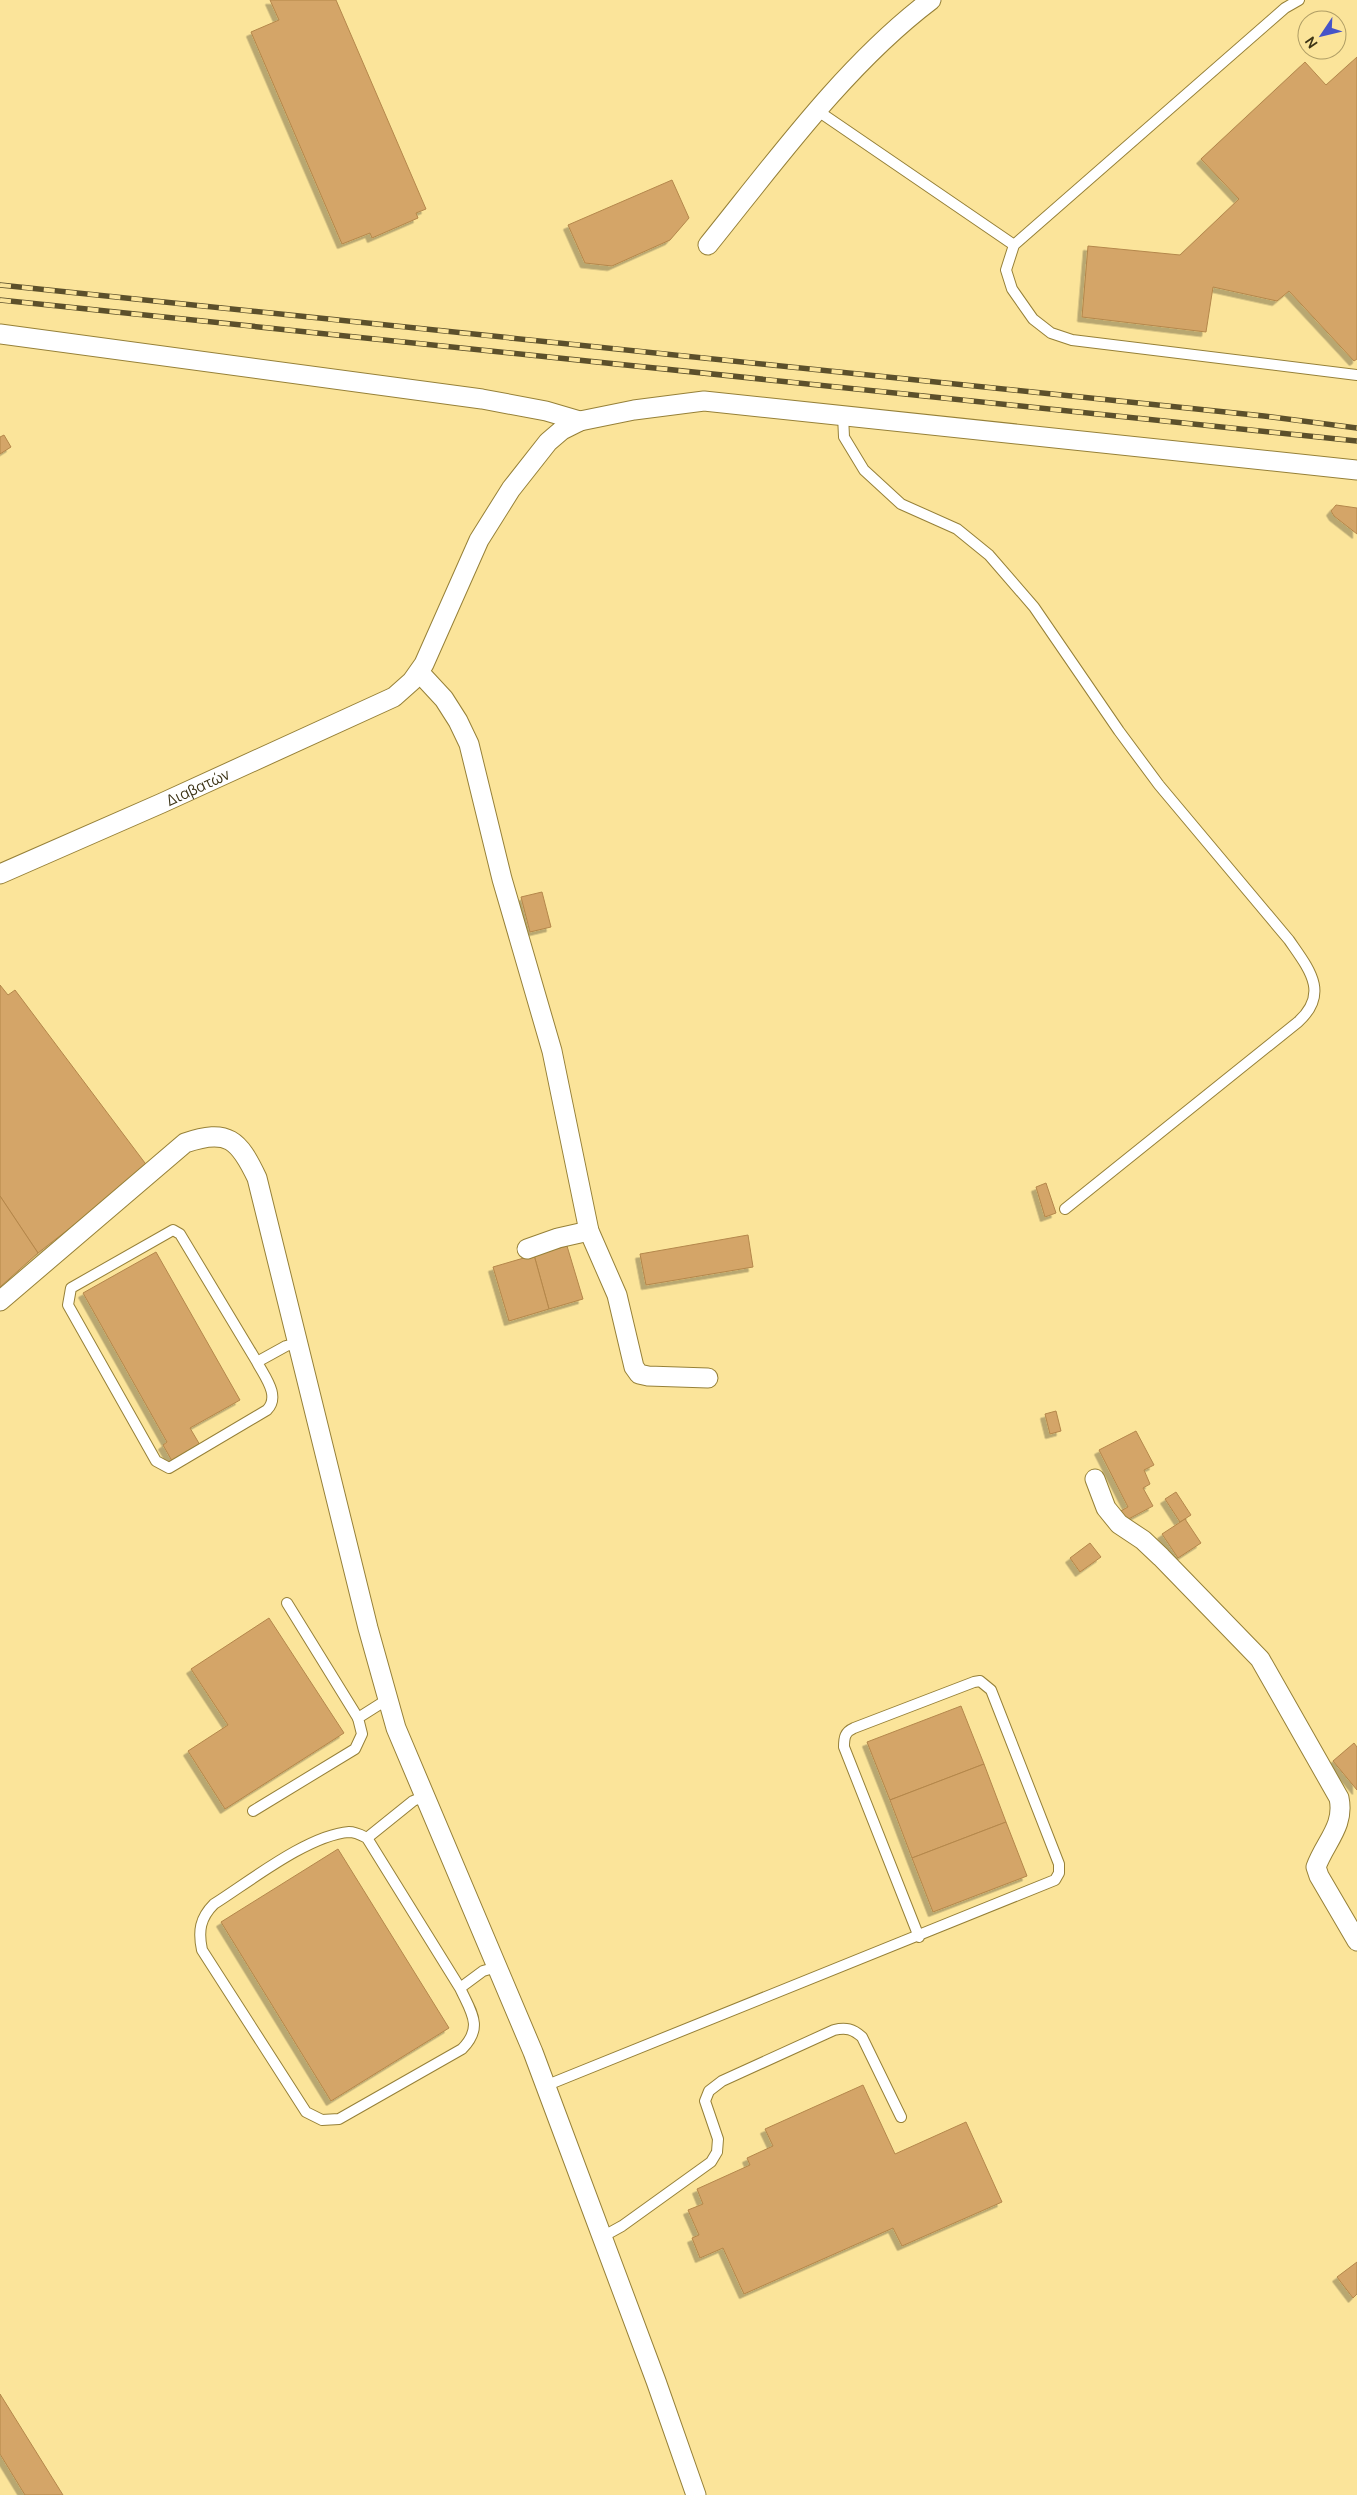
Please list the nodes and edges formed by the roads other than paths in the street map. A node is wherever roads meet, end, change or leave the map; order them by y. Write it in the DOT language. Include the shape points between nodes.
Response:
graph roads {
  1 [pos="931,0"];
  2 [pos="1300,0"];
  3 [pos="818,112"];
  4 [pos="708,245"];
  5 [pos="1014,245"];
  6 [pos="0,334"];
  7 [pos="1357,375"];
  8 [pos="843,415"];
  9 [pos="580,421"];
  10 [pos="1357,470"];
  11 [pos="419,672"];
  12 [pos="0,874"];
  13 [pos="1064,1209"];
  14 [pos="589,1231"];
  15 [pos="527,1249"];
  16 [pos="0,1301"];
  17 [pos="298,1343"];
  18 [pos="257,1362"];
  19 [pos="708,1378"];
  20 [pos="1094,1478"];
  21 [pos="287,1603"];
  22 [pos="388,1699"];
  23 [pos="358,1718"];
  24 [pos="425,1796"];
  25 [pos="253,1811"];
  26 [pos="367,1838"];
  27 [pos="919,1937"];
  28 [pos="1357,1941"];
  29 [pos="497,1967"];
  30 [pos="460,1988"];
  31 [pos="545,2086"];
  32 [pos="901,2117"];
  33 [pos="602,2237"];
  34 [pos="696,2495"];
  1 -- 3 [label="street" via="895,30"];
  2 -- 5 [label="lane" via="1285,8"];
  3 -- 4 [label="street"];
  3 -- 5 [label="lane"];
  5 -- 7 [label="lane" via="1006,270 1012,289 1033,319 1051,333 1072,340"];
  6 -- 9 [label="street" via="482,399"];
  8 -- 9 [label="street" via="704,401"];
  8 -- 10 [label="street"];
  8 -- 13 [label="lane" via="844,436 864,470 901,504 957,529 989,555 1034,607 1158,785 1289,940 1314,983 1315,998 1309,1012"];
  9 -- 11 [label="street, Διαβατών" via="548,442 511,489 479,540"];
  11 -- 12 [label="street, Διαβατών" via="394,696"];
  11 -- 14 [label="street" via="444,699 469,744 502,879 552,1051"];
  14 -- 15 [label="street"];
  14 -- 19 [label="street" via="617,1295 629,1352 639,1374"];
  16 -- 17 [label="street" via="185,1143 206,1136 222,1136 235,1143 247,1156 258,1178"];
  17 -- 18 [label="lane"];
  17 -- 22 [label="street"];
  18 -- 18 [label="lane" via="273,1395 272,1406 175,1466 164,1467 156,1461 70,1310 69,1293 71,1288 173,1230 180,1234"];
  20 -- 28 [label="street" via="1106,1508 1119,1524 1143,1540 1248,1645 1272,1680 1339,1798 1342,1811 1338,1828 1316,1867"];
  21 -- 23 [label="lane"];
  22 -- 23 [label="lane"];
  22 -- 24 [label="street" via="396,1728"];
  23 -- 25 [label="lane" via="362,1734 356,1749"];
  24 -- 26 [label="lane" via="413,1801"];
  24 -- 29 [label="street"];
  26 -- 30 [label="lane"];
  26 -- 30 [label="lane" via="350,1832 306,1845 214,1904 200,1925 202,1950 306,2112 322,2120 339,2119 462,2049 470,2041 475,2023"];
  27 -- 27 [label="lane" via="1045,1886 1060,1872 991,1690 980,1681 854,1728 844,1737 844,1747"];
  27 -- 31 [label="lane"];
  29 -- 30 [label="lane" via="483,1971"];
  29 -- 31 [label="street"];
  31 -- 33 [label="street"];
  32 -- 33 [label="lane" via="862,2036 853,2029 834,2030 722,2081 709,2091 705,2101 718,2139 717,2152 711,2162"];
  33 -- 34 [label="street"];
}
